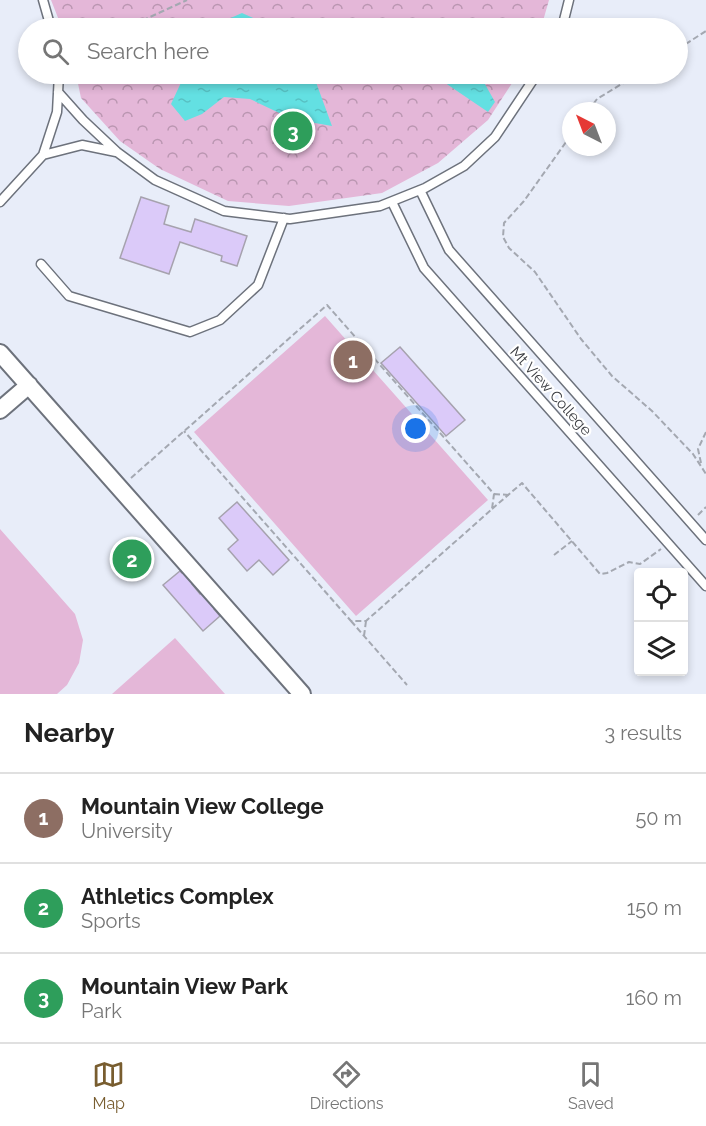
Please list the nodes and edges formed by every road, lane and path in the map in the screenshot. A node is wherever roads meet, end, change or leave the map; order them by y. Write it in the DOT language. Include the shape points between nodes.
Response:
graph roads {
  1 [pos="43,0"];
  2 [pos="187,0"];
  3 [pos="569,0"];
  4 [pos="48,18"];
  5 [pos="148,18"];
  6 [pos="564,18"];
  7 [pos="706,31"];
  8 [pos="688,43"];
  9 [pos="58,84"];
  10 [pos="530,84"];
  11 [pos="622,84"];
  12 [pos="58,92"];
  13 [pos="595,102"];
  14 [pos="562,148"];
  15 [pos="117,152"];
  16 [pos="43,155"];
  17 [pos="420,190"];
  18 [pos="0,202"];
  19 [pos="392,202"];
  20 [pos="284,218"];
  21 [pos="41,264"];
  22 [pos="0,353"];
  23 [pos="28,385"];
  24 [pos="0,410"];
  25 [pos="184,431"];
  26 [pos="706,432"];
  27 [pos="702,467"];
  28 [pos="706,474"];
  29 [pos="120,488"];
  30 [pos="494,494"];
  31 [pos="509,495"];
  32 [pos="492,509"];
  33 [pos="706,540"];
  34 [pos="572,541"];
  35 [pos="668,543"];
  36 [pos="554,555"];
  37 [pos="706,586"];
  38 [pos="351,621"];
  39 [pos="366,621"];
  40 [pos="364,636"];
  41 [pos="407,685"];
  42 [pos="302,694"];
  1 -- 4 [label="lane"];
  2 -- 5 [label="path"];
  3 -- 6 [label="lane"];
  7 -- 8 [label="path"];
  9 -- 12 [label="lane"];
  10 -- 17 [label="lane" via="495,137 464,166"];
  11 -- 13 [label="path"];
  12 -- 15 [label="lane"];
  12 -- 16 [label="lane" via="57,112"];
  14 -- 27 [label="path" via="504,223 503,237 612,376 652,411"];
  15 -- 16 [label="lane" via="82,145"];
  15 -- 20 [label="lane" via="155,180 224,211"];
  16 -- 18 [label="lane"];
  17 -- 19 [label="lane"];
  17 -- 33 [label="lane, Mt View College" via="449,250"];
  19 -- 20 [label="lane" via="380,207"];
  19 -- 35 [label="lane, Mt View College" via="424,268"];
  20 -- 21 [label="lane" via="258,285 220,320 190,332 69,296"];
  22 -- 23 [label="street"];
  23 -- 24 [label="street"];
  23 -- 29 [label="street"];
  25 -- 29 [label="path"];
  25 -- 30 [label="path" via="327,305"];
  25 -- 38 [label="path"];
  26 -- 27 [label="path" via="698,449"];
  27 -- 28 [label="path"];
  29 -- 42 [label="street"];
  30 -- 31 [label="path"];
  30 -- 32 [label="path"];
  31 -- 32 [label="path"];
  31 -- 34 [label="path" via="522,483"];
  32 -- 39 [label="path"];
  34 -- 35 [label="path" via="600,574 629,562 640,564"];
  34 -- 36 [label="path"];
  35 -- 37 [label="lane, Mt View College"];
  38 -- 39 [label="path"];
  38 -- 40 [label="path"];
  39 -- 40 [label="path"];
  40 -- 41 [label="path"];
}
